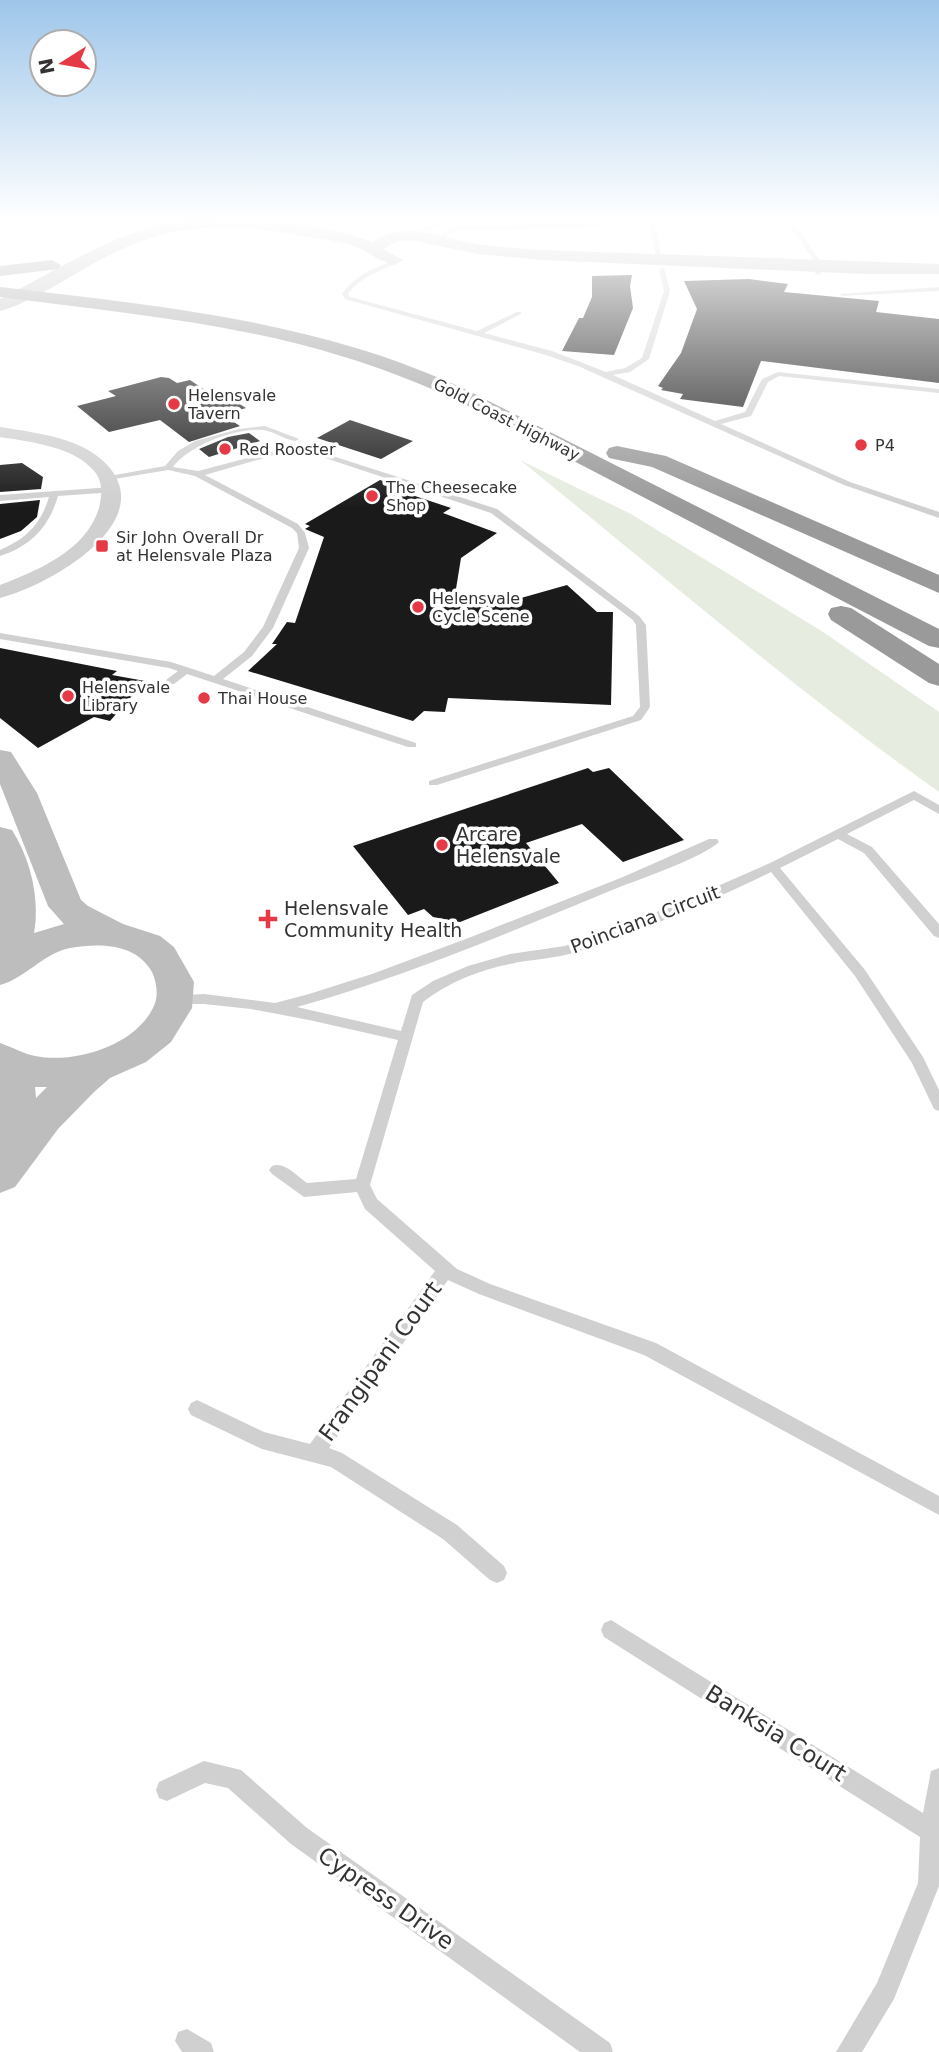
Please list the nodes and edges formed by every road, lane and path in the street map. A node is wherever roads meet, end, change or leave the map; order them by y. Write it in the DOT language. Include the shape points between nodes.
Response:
graph roads {
  1 [pos="266,316"];
  2 [pos="411,316"];
  3 [pos="513,316"];
  4 [pos="659,316"];
  5 [pos="477,334"];
  6 [pos="606,374"];
  7 [pos="939,391"];
  8 [pos="716,423"];
  9 [pos="4,435"];
  10 [pos="295,439"];
  11 [pos="618,465"];
  12 [pos="168,468"];
  13 [pos="198,474"];
  14 [pos="110,484"];
  15 [pos="54,495"];
  16 [pos="0,498"];
  17 [pos="939,515"];
  18 [pos="97,529"];
  19 [pos="0,553"];
  20 [pos="0,582"];
  21 [pos="939,585"];
  22 [pos="0,592"];
  23 [pos="939,614"];
  24 [pos="0,636"];
  25 [pos="939,640"];
  26 [pos="186,669"];
  27 [pos="939,677"];
  28 [pos="216,679"];
  29 [pos="170,682"];
  30 [pos="412,745"];
  31 [pos="0,759"];
  32 [pos="433,783"];
  33 [pos="939,810"];
  34 [pos="838,834"];
  35 [pos="0,838"];
  36 [pos="713,842"];
  37 [pos="773,867"];
  38 [pos="112,933"];
  39 [pos="939,933"];
  40 [pos="3,969"];
  41 [pos="174,1001"];
  42 [pos="275,1008"];
  43 [pos="405,1037"];
  44 [pos="6,1062"];
  45 [pos="95,1069"];
  46 [pos="939,1105"];
  47 [pos="0,1164"];
  48 [pos="278,1170"];
  49 [pos="0,1174"];
  50 [pos="362,1185"];
  51 [pos="446,1269"];
  52 [pos="197,1409"];
  53 [pos="314,1454"];
  54 [pos="939,1506"];
  55 [pos="497,1573"];
  56 [pos="611,1630"];
  57 [pos="939,1779"];
  58 [pos="167,1790"];
  59 [pos="935,1835"];
  60 [pos="601,2052"];
  61 [pos="848,2052"];
  1 -- 11 [label="highway, Gold Coast Highway" via="377,343 461,375"];
  2 -- 5 [label="lane"];
  3 -- 5 [label="lane"];
  4 -- 6 [label="lane" via="645,359 627,370"];
  5 -- 6 [label="lane"];
  6 -- 8 [label="lane"];
  7 -- 8 [label="lane" via="778,374 765,381 748,414"];
  8 -- 17 [label="lane" via="845,482"];
  9 -- 14 [label="street" via="50,442 87,457"];
  10 -- 12 [label="lane" via="267,428 246,430 193,445"];
  11 -- 21 [label="highway" via="658,461"];
  11 -- 23 [label="highway, Gold Coast Highway"];
  11 -- 25 [label="highway, Gold Coast Highway"];
  11 -- 27 [label="highway" via="654,506 791,584"];
  12 -- 13 [label="lane"];
  12 -- 14 [label="lane"];
  13 -- 28 [label="lane" via="295,526 304,548 268,628 248,654"];
  13 -- 32 [label="lane" via="278,452 308,450 494,511 636,618 641,625 645,707 637,718"];
  14 -- 15 [label="lane"];
  14 -- 18 [label="street" via="108,515"];
  15 -- 16 [label="lane"];
  15 -- 19 [label="lane" via="43,526"];
  18 -- 20 [label="street" via="48,560"];
  18 -- 22 [label="street" via="94,537 61,565"];
  24 -- 26 [label="lane"];
  26 -- 28 [label="lane"];
  26 -- 29 [label="lane"];
  28 -- 30 [label="lane"];
  31 -- 38 [label="street" via="36,829 66,906"];
  33 -- 34 [label="lane, Poinciana Circuit" via="914,795"];
  34 -- 37 [label="lane, Poinciana Circuit"];
  34 -- 39 [label="lane" via="868,850"];
  35 -- 40 [label="street" via="19,891 20,912"];
  36 -- 42 [label="lane" via="652,872 444,955"];
  37 -- 43 [label="lane, Poinciana Circuit" via="571,949 508,960 433,986 418,999"];
  37 -- 46 [label="lane" via="860,973 918,1062"];
  38 -- 40 [label="street" via="56,939 29,950"];
  38 -- 41 [label="street" via="155,949 175,981"];
  41 -- 42 [label="lane" via="197,997"];
  41 -- 45 [label="street" via="165,1022 148,1041 124,1058"];
  42 -- 43 [label="lane"];
  43 -- 50 [label="lane, Poinciana Circuit"];
  44 -- 45 [label="street" via="37,1073"];
  44 -- 47 [label="street" via="18,1093 15,1121"];
  45 -- 49 [label="street" via="44,1114"];
  48 -- 50 [label="lane" via="304,1190"];
  50 -- 51 [label="lane" via="371,1205"];
  51 -- 53 [label="lane, Frangipani Court"];
  51 -- 54 [label="lane" via="485,1289 650,1349"];
  52 -- 53 [label="lane, Frangipani Court" via="262,1440"];
  53 -- 55 [label="lane, Frangipani Court" via="335,1459 450,1532"];
  56 -- 59 [label="lane, Banksia Court"];
  57 -- 59 [label="lane"];
  58 -- 60 [label="lane, Cypress Drive" via="204,1772 233,1778 299,1836"];
  59 -- 61 [label="lane" via="929,1883 886,1991"];
}
